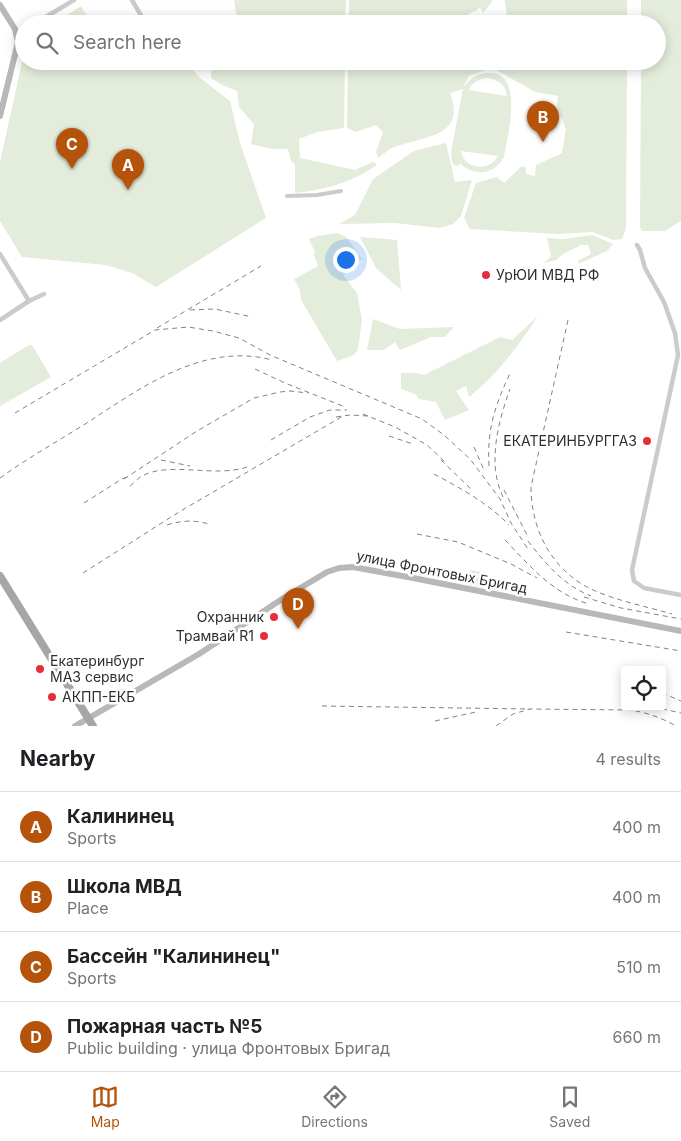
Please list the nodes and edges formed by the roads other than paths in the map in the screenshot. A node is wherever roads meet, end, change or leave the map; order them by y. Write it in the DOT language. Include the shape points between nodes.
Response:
graph roads {
  1 [pos="74,0"];
  2 [pos="132,0"];
  3 [pos="0,5"];
  4 [pos="49,15"];
  5 [pos="141,15"];
  6 [pos="15,29"];
  7 [pos="15,53"];
  8 [pos="1,105"];
  9 [pos="0,116"];
  10 [pos="341,191"];
  11 [pos="287,196"];
  12 [pos="637,245"];
  13 [pos="0,254"];
  14 [pos="44,294"];
  15 [pos="29,301"];
  16 [pos="0,320"];
  17 [pos="0,576"];
  18 [pos="681,595"];
  19 [pos="681,631"];
  20 [pos="88,718"];
  21 [pos="76,726"];
  22 [pos="93,726"];
  1 -- 4 [label="street"];
  2 -- 5 [label="street"];
  3 -- 6 [label="main road"];
  7 -- 8 [label="main road"];
  8 -- 9 [label="main road"];
  10 -- 11 [label="street"];
  12 -- 18 [label="street" via="645,268 664,302 675,333 678,355 632,570 633,578 644,588"];
  13 -- 15 [label="street"];
  14 -- 15 [label="street"];
  15 -- 16 [label="street"];
  17 -- 20 [label="main road"];
  19 -- 20 [label="main road, улица Фронтовых Бригад" via="353,567 339,568 327,572 199,654"];
  20 -- 21 [label="main road"];
  20 -- 22 [label="main road"];
}
